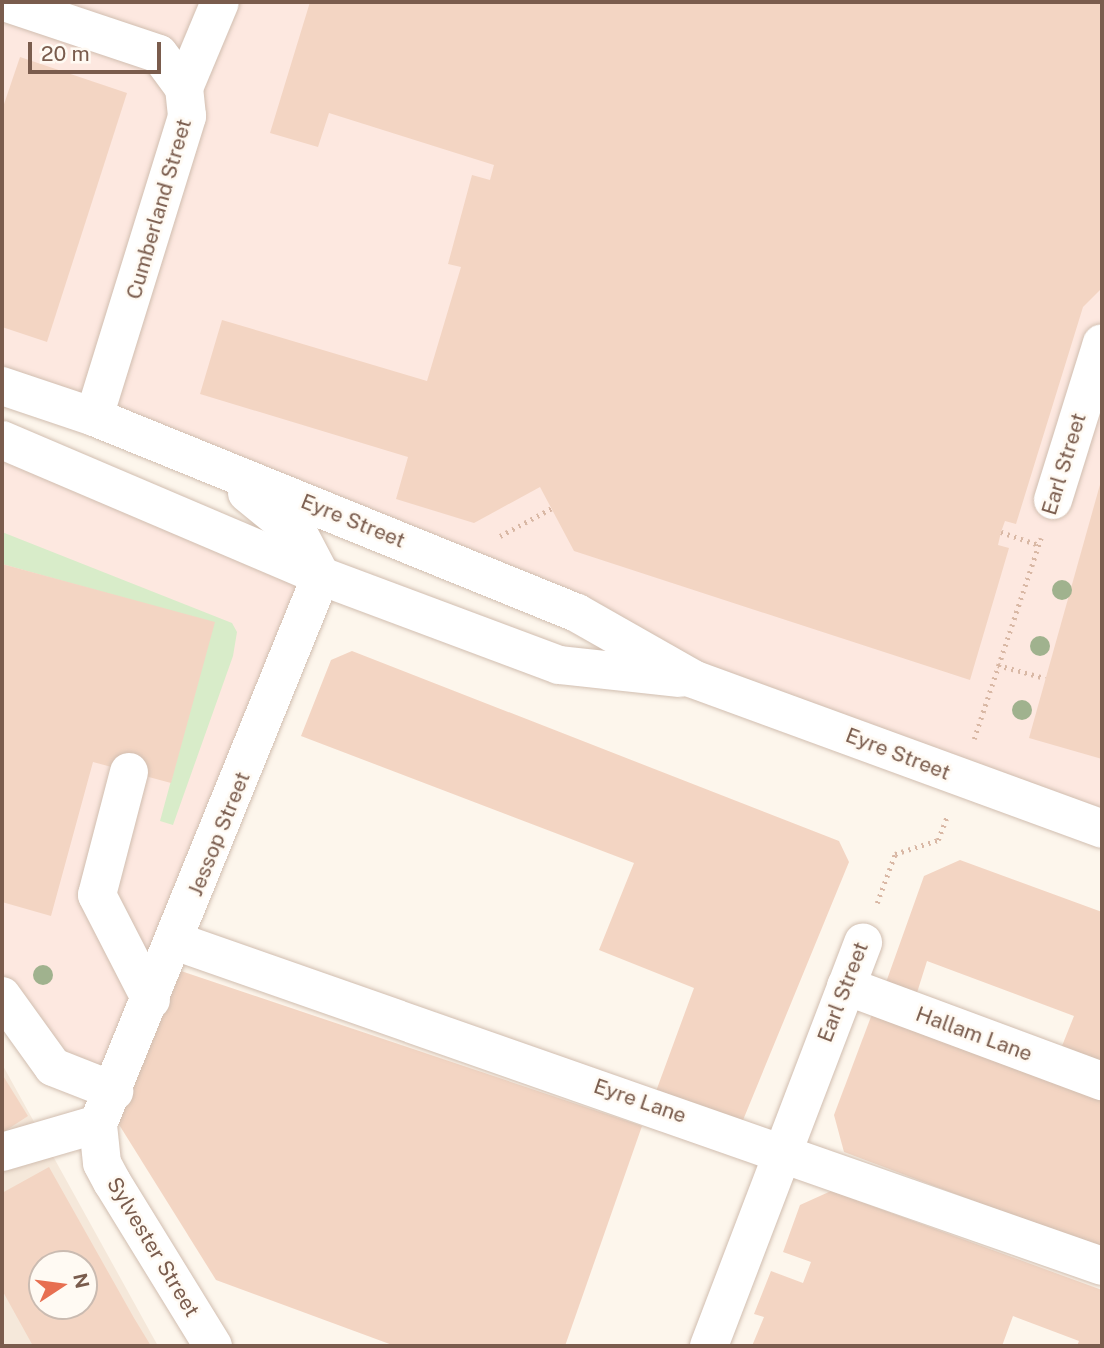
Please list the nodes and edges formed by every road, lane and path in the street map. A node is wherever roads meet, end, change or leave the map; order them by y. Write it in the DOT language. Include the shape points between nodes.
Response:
graph roads {
  1 [pos="4,2"];
  2 [pos="220,2"];
  3 [pos="184,88"];
  4 [pos="1102,343"];
  5 [pos="2,386"];
  6 [pos="94,416"];
  7 [pos="1091,416"];
  8 [pos="15,444"];
  9 [pos="217,467"];
  10 [pos="1053,500"];
  11 [pos="552,508"];
  12 [pos="1001,532"];
  13 [pos="498,537"];
  14 [pos="1039,545"];
  15 [pos="321,576"];
  16 [pos="998,665"];
  17 [pos="1045,678"];
  18 [pos="694,679"];
  19 [pos="129,772"];
  20 [pos="961,778"];
  21 [pos="1102,829"];
  22 [pos="175,941"];
  23 [pos="863,942"];
  24 [pos="846,986"];
  25 [pos="2,996"];
  26 [pos="151,1000"];
  27 [pos="1102,1081"];
  28 [pos="106,1108"];
  29 [pos="782,1150"];
  30 [pos="2,1152"];
  31 [pos="1102,1266"];
  32 [pos="213,1346"];
  33 [pos="709,1346"];
  1 -- 3 [label="street" via="159,54"];
  2 -- 3 [label="street, Cumberland Street"];
  3 -- 6 [label="street, Cumberland Street" via="187,116"];
  4 -- 7 [label="street, Earl Street"];
  5 -- 6 [label="street, Eyre Street"];
  6 -- 8 [label="street"];
  6 -- 9 [label="street, Eyre Street"];
  7 -- 10 [label="street, Earl Street"];
  8 -- 15 [label="street, Eyre Street"];
  9 -- 15 [label="street" via="300,536"];
  9 -- 18 [label="street, Eyre Street" via="577,612"];
  10 -- 14 [label="path, Earl Street"];
  11 -- 13 [label="path"];
  12 -- 14 [label="path"];
  14 -- 16 [label="path, Earl Street"];
  15 -- 18 [label="street, Eyre Street" via="559,665"];
  15 -- 22 [label="street, Jessop Street"];
  16 -- 17 [label="path"];
  16 -- 20 [label="path, Earl Street"];
  18 -- 20 [label="street, Eyre Street"];
  19 -- 26 [label="street" via="97,895"];
  20 -- 21 [label="street, Eyre Street"];
  20 -- 23 [label="path, Earl Street" via="938,840 895,853"];
  22 -- 26 [label="street, Jessop Street"];
  22 -- 29 [label="street, Eyre Lane"];
  23 -- 24 [label="street, Earl Street"];
  24 -- 27 [label="street, Hallam Lane"];
  24 -- 29 [label="street, Earl Street"];
  25 -- 28 [label="street" via="53,1066"];
  26 -- 28 [label="street, Jessop Street"];
  28 -- 30 [label="street"];
  28 -- 32 [label="street, Sylvester Street" via="112,1182"];
  29 -- 31 [label="street, Eyre Lane"];
  29 -- 33 [label="street, Earl Street"];
}
